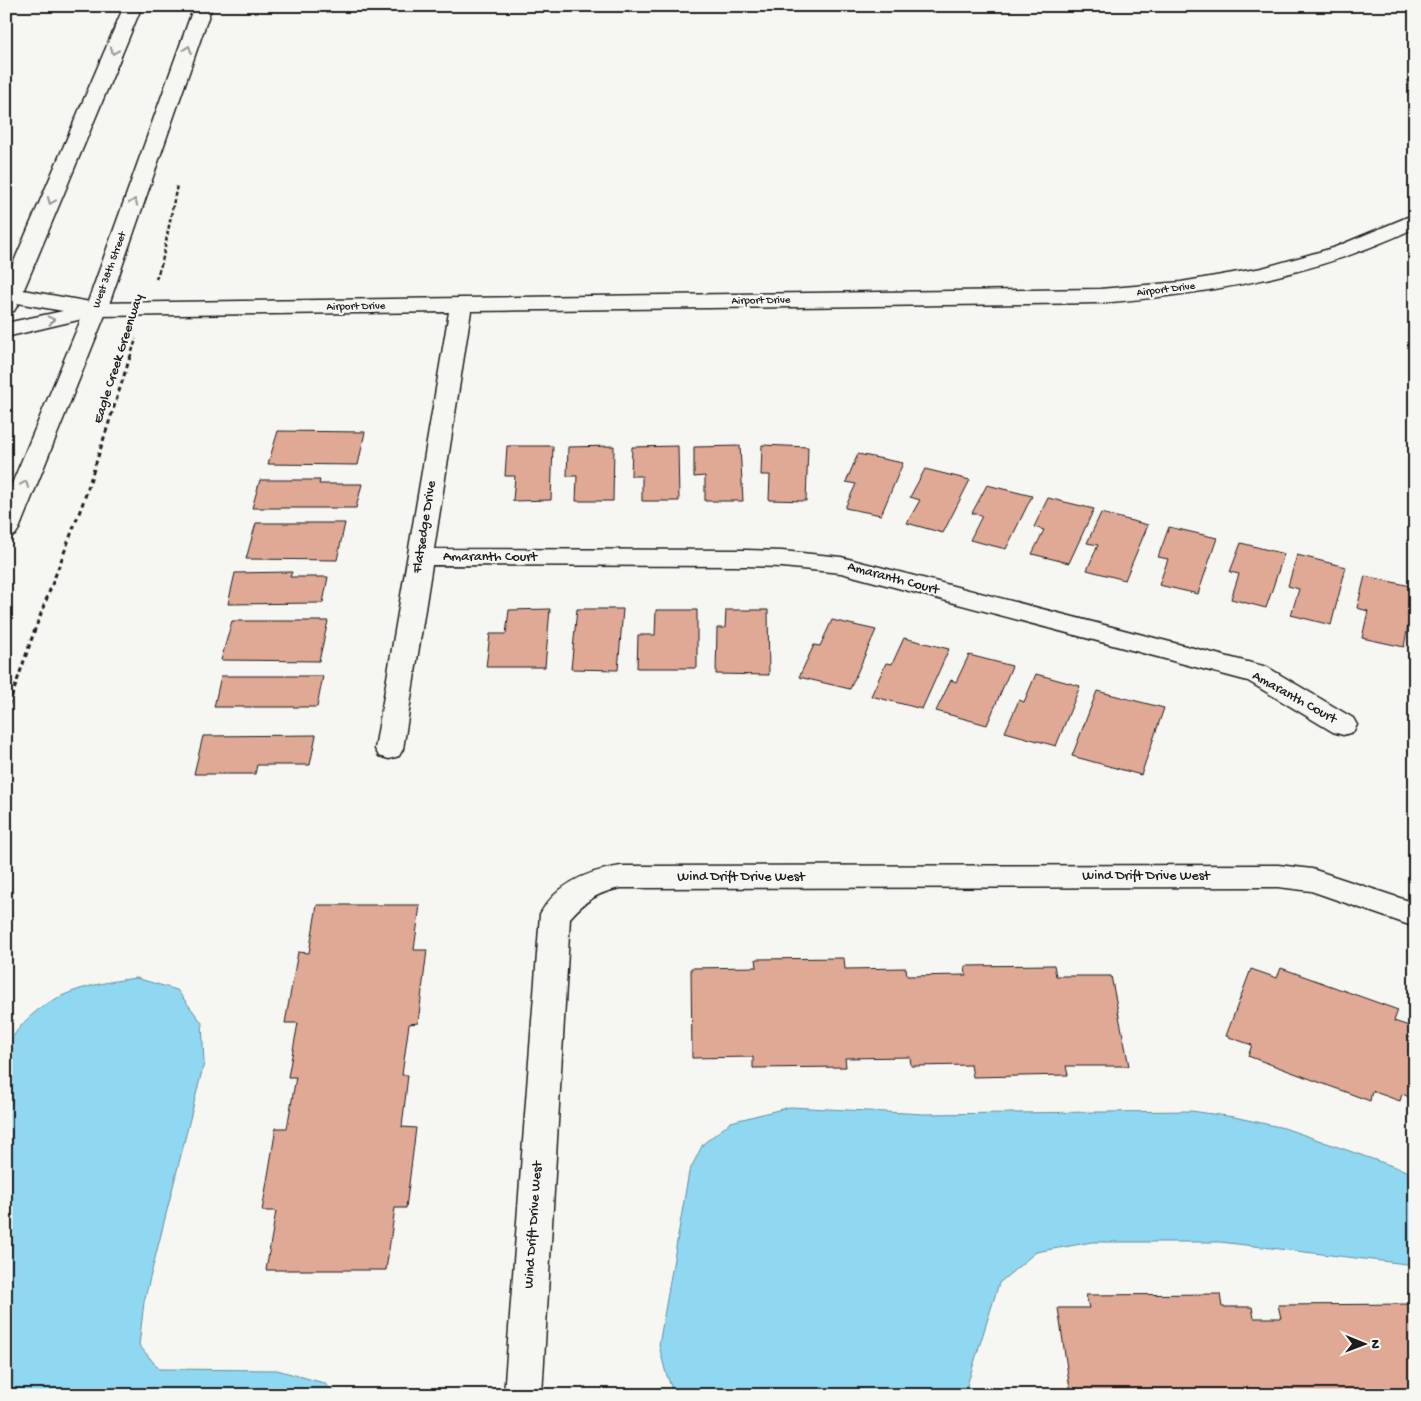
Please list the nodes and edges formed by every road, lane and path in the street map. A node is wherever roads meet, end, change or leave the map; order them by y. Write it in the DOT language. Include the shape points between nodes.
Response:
graph roads {
  1 [pos="133,6"];
  2 [pos="203,6"];
  3 [pos="179,176"];
  4 [pos="1415,220"];
  5 [pos="8,298"];
  6 [pos="461,306"];
  7 [pos="96,310"];
  8 [pos="146,310"];
  9 [pos="6,330"];
  10 [pos="6,529"];
  11 [pos="420,557"];
  12 [pos="6,713"];
  13 [pos="1343,724"];
  14 [pos="390,748"];
  15 [pos="1415,915"];
  16 [pos="523,1395"];
  1 -- 5 [label="street, one-way"];
  7 -- 2 [label="street, West 38th Street, one-way"];
  3 -- 8 [label="path, Eagle Creek Greenway" via="162,262"];
  4 -- 6 [label="street, Airport Drive" via="1368,242 1292,267 1215,283 1129,294"];
  5 -- 7 [label="street"];
  6 -- 8 [label="street, Airport Drive"];
  6 -- 11 [label="street, Flatsedge Drive"];
  7 -- 8 [label="street, Airport Drive"];
  9 -- 7 [label="street, one-way"];
  10 -- 7 [label="street, West 38th Street, one-way"];
  8 -- 12 [label="path, Eagle Creek Greenway" via="84,500"];
  11 -- 13 [label="street, Amaranth Court" via="746,558 841,565 1257,674"];
  11 -- 14 [label="street, Flatsedge Drive"];
  15 -- 16 [label="street, Wind Drift Drive West" via="1312,880 1278,876 621,877 591,883 568,900 556,914"];
}
